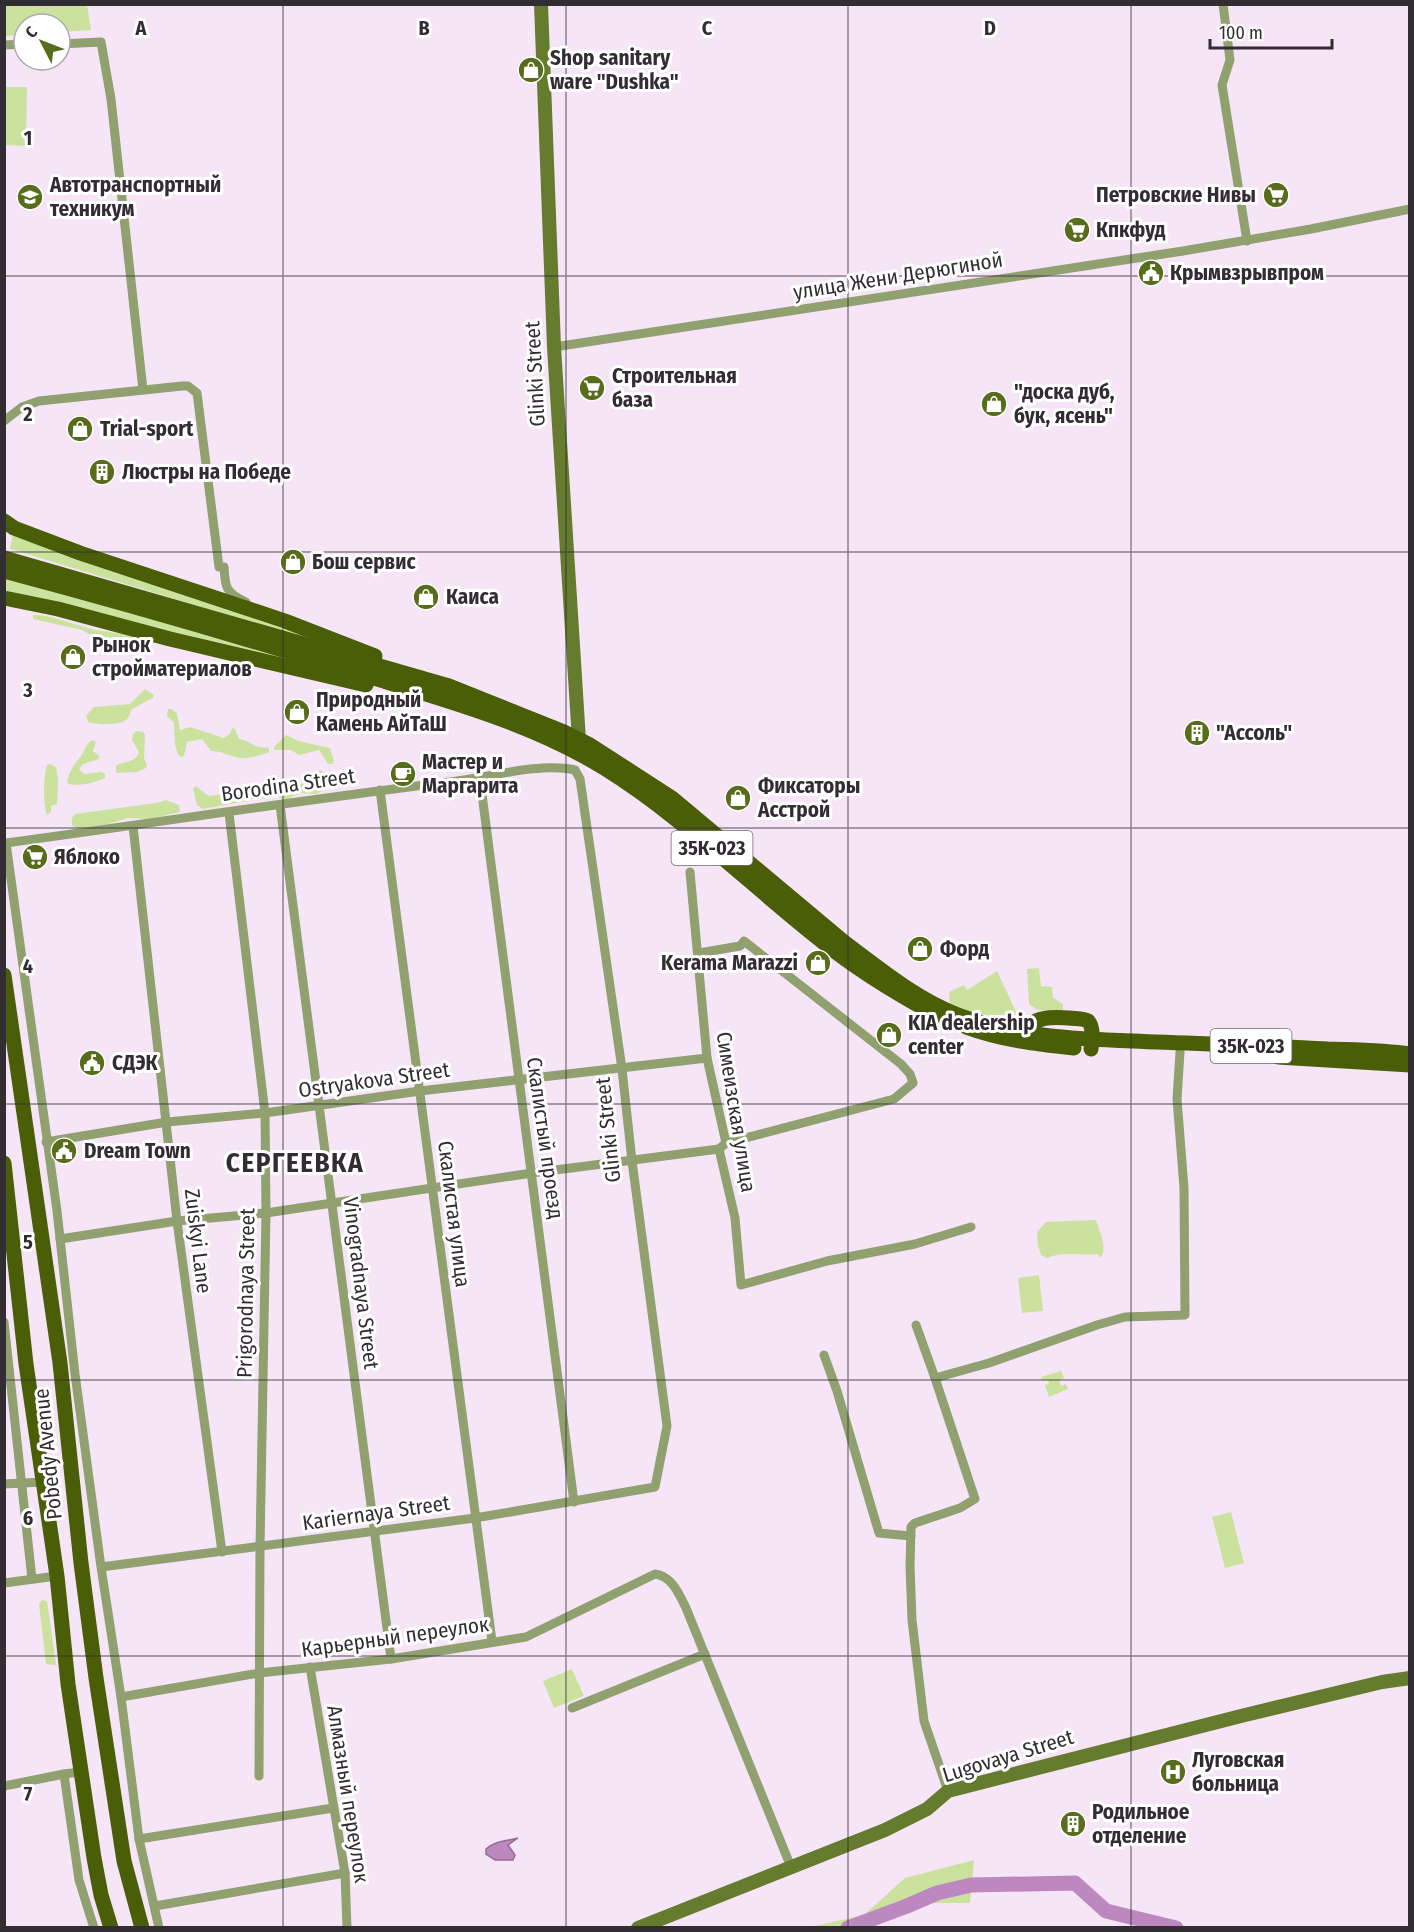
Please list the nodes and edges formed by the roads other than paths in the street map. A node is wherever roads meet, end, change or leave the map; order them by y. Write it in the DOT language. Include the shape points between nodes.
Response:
graph roads {
  1 [pos="541,4"];
  2 [pos="1223,4"];
  3 [pos="72,43"];
  4 [pos="1410,209"];
  5 [pos="1247,241"];
  6 [pos="554,347"];
  7 [pos="143,390"];
  8 [pos="4,421"];
  9 [pos="4,520"];
  10 [pos="9,565"];
  11 [pos="4,598"];
  12 [pos="285,621"];
  13 [pos="392,669"];
  14 [pos="430,695"];
  15 [pos="579,740"];
  16 [pos="575,770"];
  17 [pos="480,779"];
  18 [pos="380,790"];
  19 [pos="280,805"];
  20 [pos="229,813"];
  21 [pos="133,826"];
  22 [pos="690,872"];
  23 [pos="699,953"];
  24 [pos="4,975"];
  25 [pos="30,1020"];
  26 [pos="12,1024"];
  27 [pos="1092,1044"];
  28 [pos="1180,1052"];
  29 [pos="1410,1054"];
  30 [pos="707,1058"];
  31 [pos="1410,1065"];
  32 [pos="622,1069"];
  33 [pos="520,1080"];
  34 [pos="420,1091"];
  35 [pos="320,1105"];
  36 [pos="265,1113"];
  37 [pos="167,1122"];
  38 [pos="46,1142"];
  39 [pos="722,1146"];
  40 [pos="632,1161"];
  41 [pos="4,1164"];
  42 [pos="532,1173"];
  43 [pos="34,1181"];
  44 [pos="6,1185"];
  45 [pos="433,1188"];
  46 [pos="333,1203"];
  47 [pos="266,1213"];
  48 [pos="177,1221"];
  49 [pos="971,1227"];
  50 [pos="60,1239"];
  51 [pos="4,1322"];
  52 [pos="916,1325"];
  53 [pos="824,1355"];
  54 [pos="26,1364"];
  55 [pos="7,1367"];
  56 [pos="935,1378"];
  57 [pos="43,1482"];
  58 [pos="21,1483"];
  59 [pos="4,1484"];
  60 [pos="655,1486"];
  61 [pos="574,1502"];
  62 [pos="475,1518"];
  63 [pos="374,1532"];
  64 [pos="911,1536"];
  65 [pos="260,1547"];
  66 [pos="222,1552"];
  67 [pos="101,1567"];
  68 [pos="57,1576"];
  69 [pos="32,1579"];
  70 [pos="4,1583"];
  71 [pos="492,1641"];
  72 [pos="705,1654"];
  73 [pos="391,1659"];
  74 [pos="309,1667"];
  75 [pos="259,1673"];
  76 [pos="1410,1678"];
  77 [pos="121,1697"];
  78 [pos="572,1708"];
  79 [pos="106,1741"];
  80 [pos="77,1746"];
  81 [pos="80,1772"];
  82 [pos="64,1773"];
  83 [pos="258,1776"];
  84 [pos="4,1786"];
  85 [pos="948,1791"];
  86 [pos="333,1808"];
  87 [pos="139,1839"];
  88 [pos="791,1867"];
  89 [pos="345,1873"];
  90 [pos="155,1906"];
  91 [pos="94,1928"];
  92 [pos="111,1928"];
  93 [pos="142,1928"];
  94 [pos="159,1928"];
  95 [pos="347,1928"];
  96 [pos="638,1928"];
  1 -- 6 [label="main road, Glinki Street"];
  2 -- 5 [label="street" via="1230,60 1222,85"];
  3 -- 7 [label="street" via="101,42 111,99"];
  4 -- 5 [label="street, улица Жени Дерюгиной"];
  5 -- 6 [label="street, улица Жени Дерюгиной"];
  6 -- 15 [label="main road, Glinki Street"];
  7 -- 8 [label="street" via="39,401 22,407"];
  7 -- 12 [label="street" via="188,386 197,393 219,567 224,567 225,586 230,593"];
  9 -- 12 [label="main road" via="14,528 80,553"];
  10 -- 13 [label="main road, 35К-023"];
  10 -- 14 [label="main road, 35К-023"];
  11 -- 14 [label="main road" via="390,692"];
  12 -- 13 [label="main road" via="368,652"];
  13 -- 15 [label="main road, 35К-023" via="449,686"];
  14 -- 27 [label="main road, 35К-023" via="547,738 603,767 722,856 854,966 941,1018 992,1037 1036,1044"];
  15 -- 27 [label="main road, 35К-023" via="672,798 843,942 902,984 956,1014 1023,1032"];
  16 -- 17 [label="street, Borodina Street" via="551,767"];
  16 -- 32 [label="street, Glinki Street" via="580,779"];
  17 -- 18 [label="street, Borodina Street"];
  17 -- 33 [label="street, Скалистый проезд"];
  18 -- 19 [label="street, Borodina Street"];
  18 -- 34 [label="street, Скалистая улица"];
  19 -- 20 [label="street, Borodina Street"];
  19 -- 35 [label="street, Vinogradnaya Street"];
  20 -- 21 [label="street, Borodina Street"];
  20 -- 36 [label="street, Prigorodnaya Street"];
  21 -- 25 [label="street, Borodina Street" via="6,843"];
  21 -- 37 [label="street, Zuiskyi Lane"];
  22 -- 23 [label="street, Симеизская улица"];
  23 -- 30 [label="street, Симеизская улица"];
  23 -- 39 [label="street" via="740,946 744,941 901,1064 913,1083 894,1099"];
  24 -- 26 [label="main road, Pobedy Avenue"];
  25 -- 26 [label="street"];
  25 -- 38 [label="street"];
  26 -- 43 [label="main road, Pobedy Avenue"];
  27 -- 28 [label="main road, 35К-023"];
  27 -- 29 [label="main road, 35К-023"];
  28 -- 31 [label="main road, 35К-023"];
  28 -- 56 [label="street" via="1177,1099 1184,1188 1185,1315 1125,1317"];
  30 -- 32 [label="street, Ostryakova Street"];
  30 -- 39 [label="street, Симеизская улица"];
  32 -- 33 [label="street, Ostryakova Street"];
  32 -- 40 [label="street, Glinki Street"];
  33 -- 34 [label="street, Ostryakova Street"];
  33 -- 42 [label="street, Скалистый проезд"];
  34 -- 35 [label="street, Ostryakova Street"];
  34 -- 45 [label="street, Скалистая улица"];
  35 -- 36 [label="street, Ostryakova Street"];
  35 -- 46 [label="street, Vinogradnaya Street"];
  36 -- 37 [label="street, Ostryakova Street"];
  36 -- 47 [label="street, Prigorodnaya Street"];
  37 -- 38 [label="street, Ostryakova Street"];
  37 -- 48 [label="street, Zuiskyi Lane"];
  38 -- 50 [label="street"];
  39 -- 40 [label="street"];
  39 -- 49 [label="street, Симеизская улица" via="735,1218 741,1285"];
  40 -- 42 [label="street"];
  40 -- 60 [label="street, Glinki Street" via="667,1426"];
  41 -- 44 [label="main road, Pobedy Avenue"];
  42 -- 45 [label="street"];
  42 -- 61 [label="street, Скалистый проезд"];
  43 -- 44 [label="main road"];
  43 -- 79 [label="main road, Pobedy Avenue"];
  44 -- 54 [label="main road, Pobedy Avenue"];
  45 -- 46 [label="street"];
  45 -- 62 [label="street, Скалистая улица"];
  46 -- 47 [label="street"];
  46 -- 63 [label="street, Vinogradnaya Street"];
  47 -- 48 [label="street"];
  47 -- 65 [label="street, Prigorodnaya Street"];
  48 -- 50 [label="street"];
  48 -- 66 [label="street, Zuiskyi Lane"];
  50 -- 67 [label="street"];
  51 -- 55 [label="street"];
  52 -- 56 [label="street"];
  53 -- 64 [label="street" via="879,1533"];
  54 -- 55 [label="street"];
  54 -- 57 [label="main road, Pobedy Avenue"];
  55 -- 58 [label="street"];
  56 -- 64 [label="street" via="975,1499 915,1523"];
  57 -- 58 [label="street"];
  57 -- 68 [label="main road, Pobedy Avenue"];
  58 -- 59 [label="street"];
  58 -- 69 [label="street"];
  60 -- 61 [label="street, Kariernaya Street"];
  61 -- 62 [label="street, Kariernaya Street"];
  62 -- 63 [label="street, Kariernaya Street"];
  62 -- 71 [label="street, Скалистая улица"];
  63 -- 65 [label="street, Kariernaya Street"];
  63 -- 73 [label="street, Vinogradnaya Street"];
  64 -- 85 [label="street" via="912,1620 924,1721"];
  65 -- 66 [label="street, Kariernaya Street"];
  65 -- 75 [label="street, Prigorodnaya Street"];
  66 -- 67 [label="street, Kariernaya Street"];
  67 -- 77 [label="street"];
  68 -- 69 [label="street"];
  68 -- 80 [label="main road, Pobedy Avenue"];
  69 -- 70 [label="street"];
  71 -- 72 [label="street, Карьерный переулок" via="525,1637 661,1574 682,1599"];
  71 -- 73 [label="street, Карьерный переулок"];
  72 -- 78 [label="street"];
  72 -- 88 [label="street"];
  73 -- 74 [label="street, Карьерный переулок"];
  74 -- 75 [label="street, Карьерный переулок"];
  74 -- 86 [label="street, Алмазный переулок"];
  75 -- 77 [label="street, Карьерный переулок"];
  75 -- 83 [label="street, Prigorodnaya Street"];
  76 -- 85 [label="main road, Lugovaya Street" via="1252,1713"];
  77 -- 87 [label="street"];
  79 -- 80 [label="main road" via="90,1732"];
  79 -- 93 [label="main road, Pobedy Avenue" via="124,1861"];
  80 -- 81 [label="main road, Pobedy Avenue"];
  81 -- 82 [label="street"];
  81 -- 92 [label="main road, Pobedy Avenue" via="101,1895"];
  82 -- 84 [label="street"];
  82 -- 91 [label="street" via="79,1880"];
  85 -- 88 [label="main road, Lugovaya Street" via="927,1809 885,1830"];
  86 -- 87 [label="street"];
  86 -- 89 [label="street, Алмазный переулок"];
  87 -- 90 [label="street"];
  88 -- 96 [label="main road, Lugovaya Street"];
  89 -- 90 [label="street"];
  89 -- 95 [label="street, Алмазный переулок"];
  90 -- 94 [label="street"];
}
